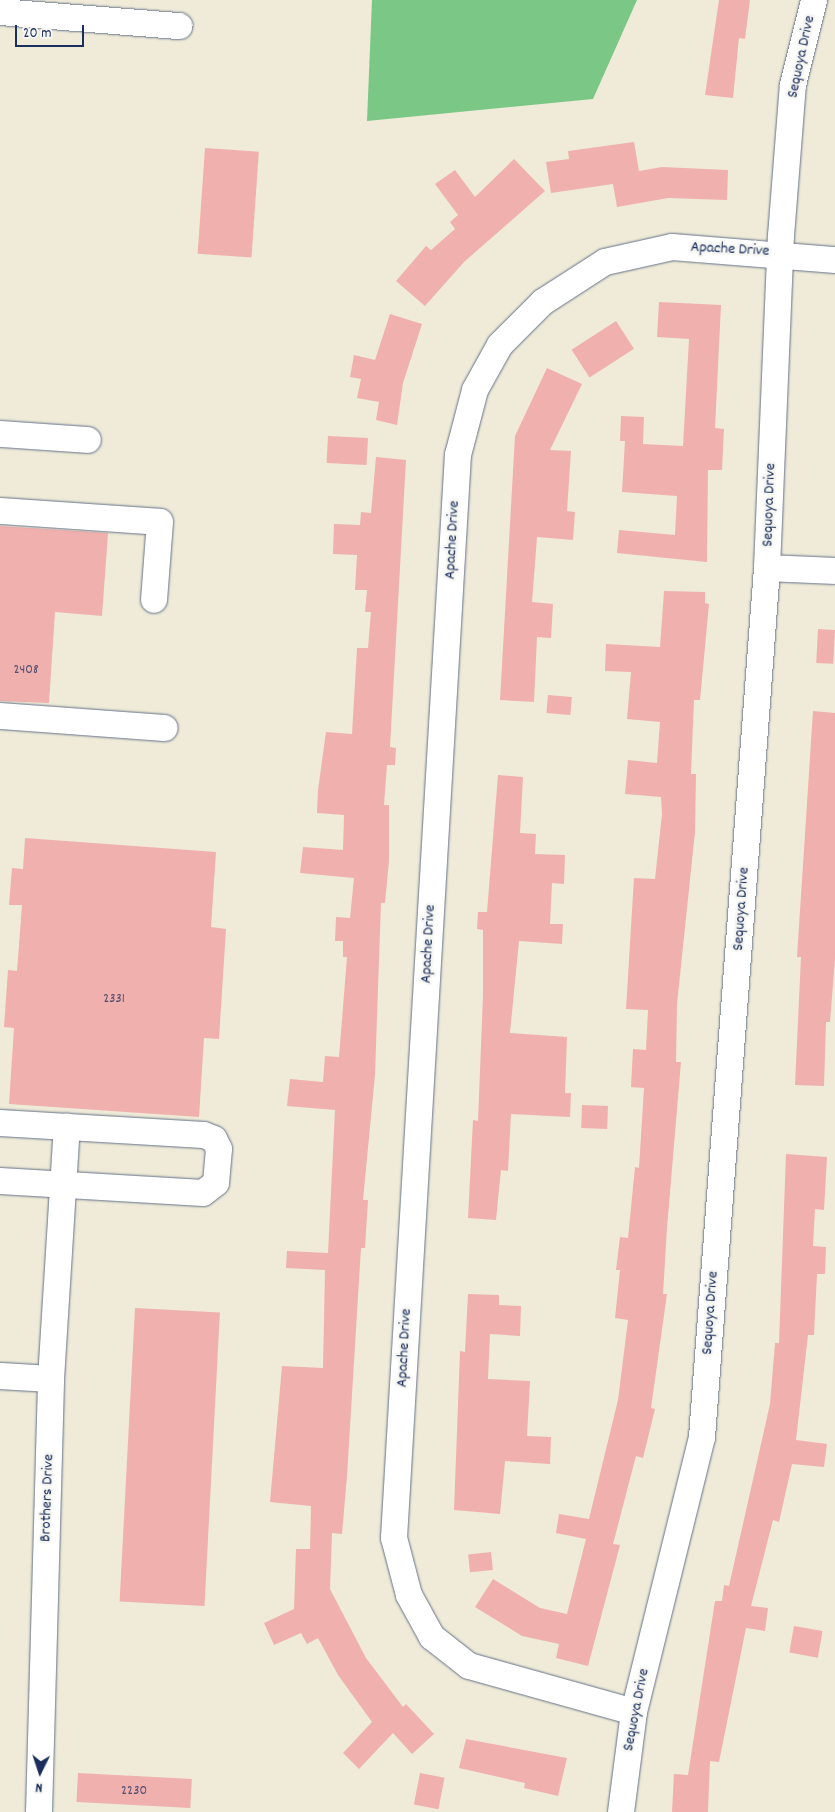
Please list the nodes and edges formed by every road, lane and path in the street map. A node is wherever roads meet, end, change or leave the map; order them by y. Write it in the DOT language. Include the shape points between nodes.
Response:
graph roads {
  1 [pos="814,0"];
  2 [pos="0,12"];
  3 [pos="179,26"];
  4 [pos="780,253"];
  5 [pos="835,260"];
  6 [pos="0,434"];
  7 [pos="88,440"];
  8 [pos="0,511"];
  9 [pos="767,568"];
  10 [pos="835,571"];
  11 [pos="154,600"];
  12 [pos="0,716"];
  13 [pos="165,728"];
  14 [pos="0,1123"];
  15 [pos="67,1127"];
  16 [pos="0,1181"];
  17 [pos="65,1185"];
  18 [pos="0,1376"];
  19 [pos="51,1379"];
  20 [pos="634,1712"];
  21 [pos="39,1812"];
  22 [pos="621,1812"];
  1 -- 4 [label="street, Sequoya Drive" via="793,85"];
  2 -- 3 [label="street"];
  4 -- 5 [label="street, Apache Drive"];
  4 -- 9 [label="street, Sequoya Drive"];
  4 -- 20 [label="street, Apache Drive" via="672,247 605,262 543,302 500,345 475,390 458,454 394,1538 409,1595 432,1637 469,1666"];
  6 -- 7 [label="street"];
  8 -- 11 [label="street" via="160,522"];
  9 -- 10 [label="street"];
  9 -- 20 [label="street, Sequoya Drive" via="702,1437"];
  12 -- 13 [label="street"];
  14 -- 15 [label="street"];
  15 -- 17 [label="street, Brothers Drive"];
  15 -- 17 [label="street" via="204,1135 214,1139 219,1149 216,1183 203,1193"];
  16 -- 17 [label="street"];
  17 -- 19 [label="street, Brothers Drive"];
  18 -- 19 [label="street"];
  19 -- 21 [label="street, Brothers Drive"];
  20 -- 22 [label="street, Sequoya Drive"];
}
